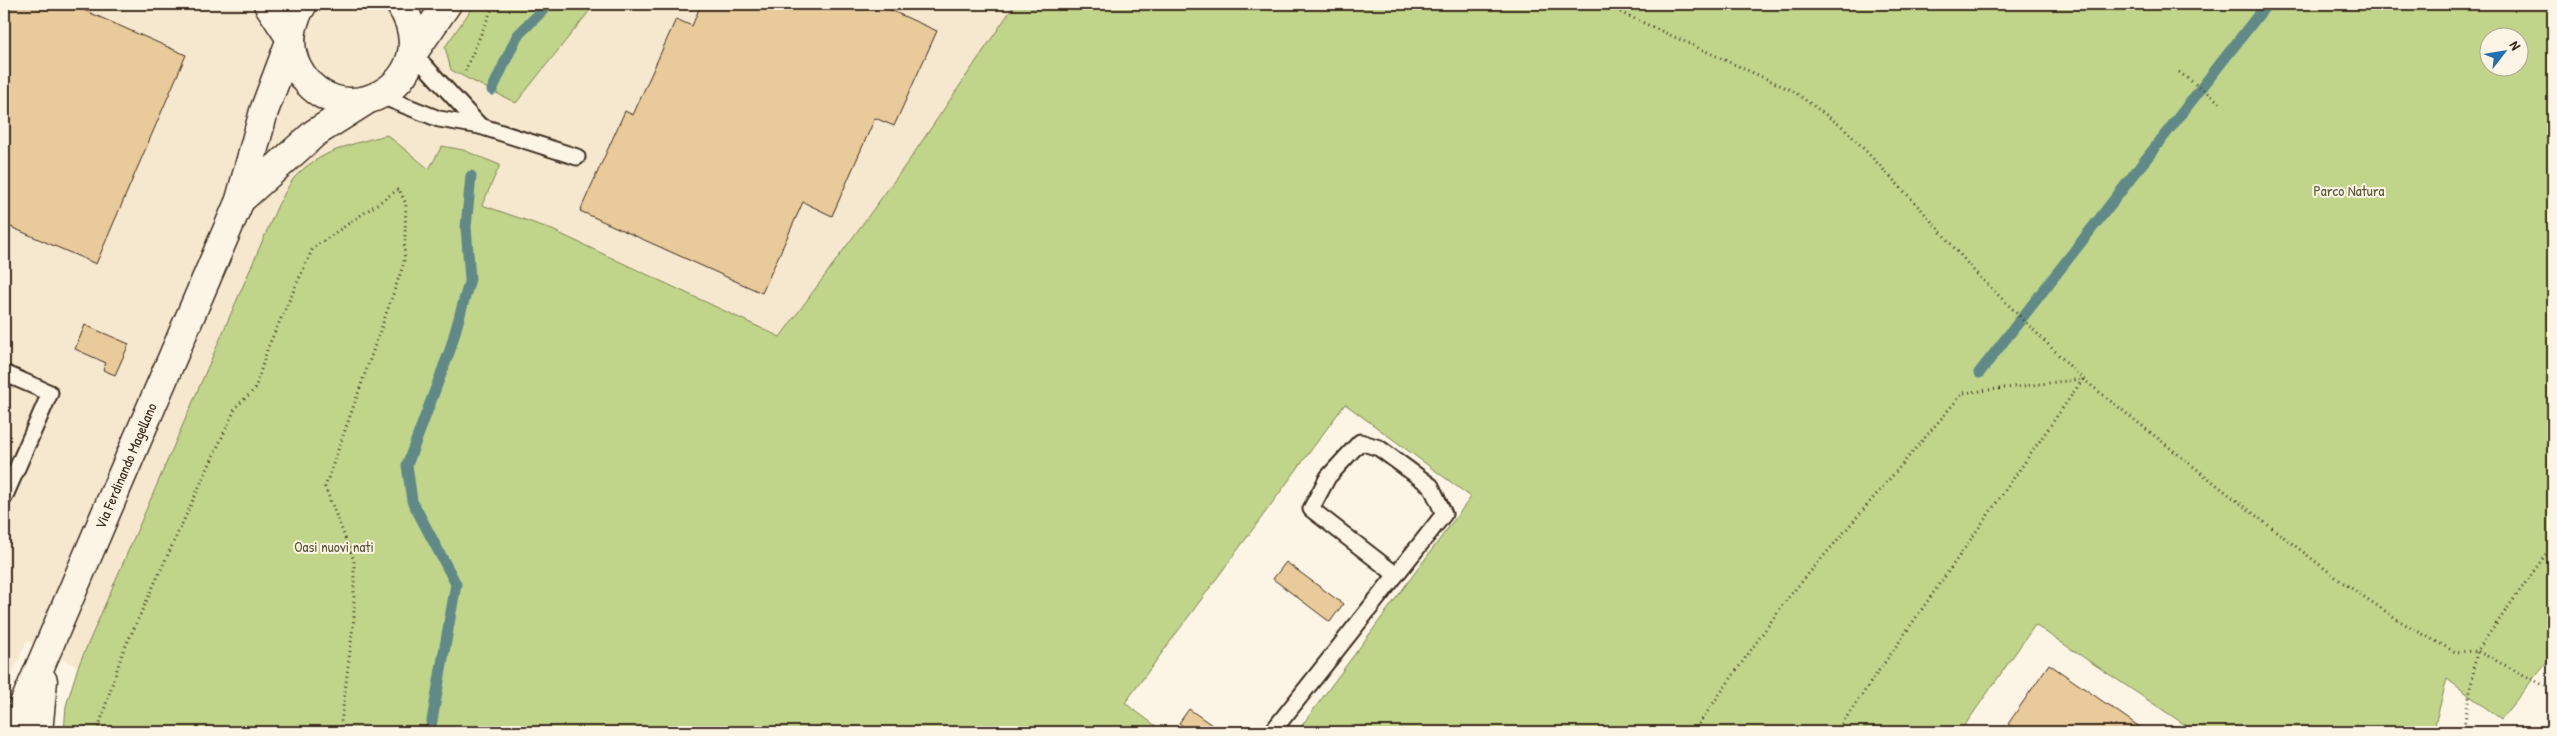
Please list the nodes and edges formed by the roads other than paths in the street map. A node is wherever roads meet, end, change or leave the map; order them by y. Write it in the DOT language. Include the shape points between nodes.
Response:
graph roads {
  1 [pos="268,4"];
  2 [pos="304,4"];
  3 [pos="400,4"];
  4 [pos="447,4"];
  5 [pos="291,39"];
  6 [pos="413,53"];
  7 [pos="372,99"];
  8 [pos="480,126"];
  9 [pos="577,158"];
  10 [pos="240,200"];
  11 [pos="4,373"];
  12 [pos="4,498"];
  13 [pos="1395,574"];
  14 [pos="45,654"];
  15 [pos="12,732"];
  16 [pos="38,732"];
  17 [pos="1272,732"];
  1 -- 5 [label="street"];
  2 -- 5 [label="street, Via Ferdinando Magellano" via="294,21"];
  3 -- 6 [label="street" via="414,34"];
  4 -- 6 [label="street, Via Ferdinando Magellano"];
  5 -- 7 [label="street" via="296,66 312,88 328,98 345,102"];
  5 -- 10 [label="street, Via Ferdinando Magellano" via="264,111"];
  6 -- 7 [label="street, Via Ferdinando Magellano" via="396,85"];
  6 -- 8 [label="lane"];
  7 -- 8 [label="lane" via="439,119"];
  7 -- 10 [label="street, Via Ferdinando Magellano" via="315,133"];
  8 -- 9 [label="lane"];
  10 -- 14 [label="street, Via Ferdinando Magellano"];
  11 -- 12 [label="lane" via="50,393"];
  13 -- 13 [label="lane" via="1444,514 1431,486 1379,448 1360,442 1328,477 1311,509"];
  13 -- 17 [label="lane"];
  14 -- 15 [label="street, Via Ferdinando Magellano"];
  14 -- 16 [label="street"];
}
